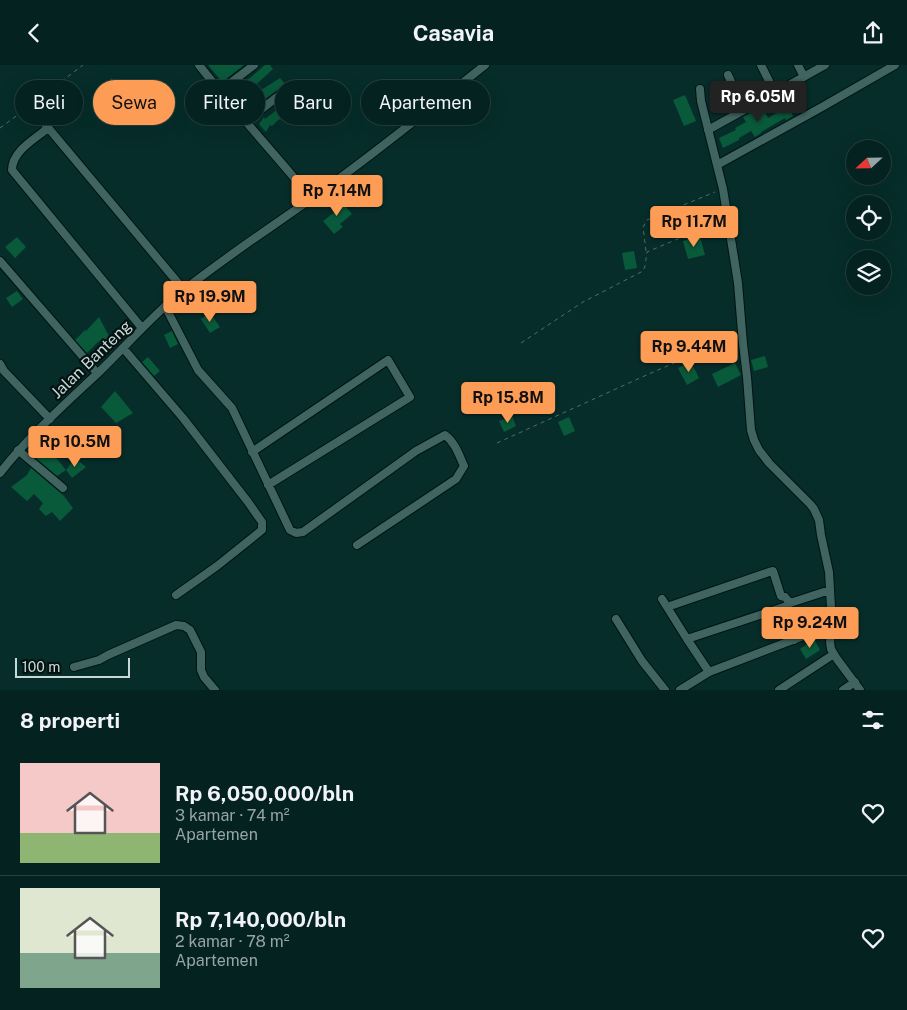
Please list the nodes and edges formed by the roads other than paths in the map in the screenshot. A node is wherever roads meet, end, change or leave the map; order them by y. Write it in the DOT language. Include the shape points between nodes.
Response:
graph roads {
  1 [pos="200,65"];
  2 [pos="254,65"];
  3 [pos="485,65"];
  4 [pos="761,65"];
  5 [pos="798,65"];
  6 [pos="825,65"];
  7 [pos="895,65"];
  8 [pos="728,75"];
  9 [pos="804,77"];
  10 [pos="212,80"];
  11 [pos="234,80"];
  12 [pos="700,89"];
  13 [pos="775,93"];
  14 [pos="275,99"];
  15 [pos="265,106"];
  16 [pos="744,110"];
  17 [pos="46,125"];
  18 [pos="249,125"];
  19 [pos="48,128"];
  20 [pos="708,131"];
  21 [pos="718,165"];
  22 [pos="312,199"];
  23 [pos="0,261"];
  24 [pos="184,290"];
  25 [pos="163,308"];
  26 [pos="142,329"];
  27 [pos="123,348"];
  28 [pos="0,364"];
  29 [pos="97,373"];
  30 [pos="50,419"];
  31 [pos="18,450"];
  32 [pos="252,452"];
  33 [pos="0,473"];
  34 [pos="268,485"];
  35 [pos="63,488"];
  36 [pos="357,545"];
  37 [pos="830,590"];
  38 [pos="176,595"];
  39 [pos="662,599"];
  40 [pos="788,605"];
  41 [pos="667,607"];
  42 [pos="616,619"];
  43 [pos="832,625"];
  44 [pos="687,639"];
  45 [pos="794,640"];
  46 [pos="834,654"];
  47 [pos="74,667"];
  48 [pos="709,672"];
  49 [pos="854,683"];
  50 [pos="215,690"];
  51 [pos="665,690"];
  52 [pos="680,690"];
  53 [pos="779,690"];
  54 [pos="844,690"];
  55 [pos="860,690"];
  1 -- 10 [label="street"];
  2 -- 11 [label="street"];
  3 -- 22 [label="street, Jalan Banteng"];
  4 -- 13 [label="street"];
  5 -- 9 [label="street"];
  6 -- 9 [label="street"];
  7 -- 21 [label="street"];
  8 -- 16 [label="street"];
  9 -- 13 [label="street"];
  12 -- 20 [label="street"];
  13 -- 16 [label="street"];
  14 -- 15 [label="street"];
  16 -- 20 [label="street"];
  17 -- 19 [label="street"];
  18 -- 22 [label="street"];
  19 -- 24 [label="street"];
  19 -- 26 [label="street" via="18,153 12,170"];
  20 -- 21 [label="street"];
  21 -- 37 [label="street" via="738,283 749,420 754,441 769,463 817,514"];
  22 -- 24 [label="street, Jalan Banteng"];
  23 -- 29 [label="street"];
  24 -- 25 [label="street, Jalan Banteng"];
  25 -- 26 [label="street, Jalan Banteng"];
  25 -- 32 [label="street" via="198,370 232,409"];
  26 -- 27 [label="street, Jalan Banteng"];
  27 -- 29 [label="street, Jalan Banteng"];
  27 -- 38 [label="street" via="183,419 262,522 262,530"];
  28 -- 30 [label="street"];
  29 -- 30 [label="street, Jalan Banteng"];
  30 -- 31 [label="street, Jalan Banteng"];
  31 -- 33 [label="street, Jalan Banteng"];
  31 -- 35 [label="street"];
  32 -- 34 [label="street"];
  32 -- 34 [label="street" via="388,360 410,397"];
  34 -- 36 [label="street" via="290,530 303,532 416,451 445,435 449,438 464,465 456,479"];
  37 -- 40 [label="street"];
  37 -- 43 [label="street"];
  39 -- 41 [label="street"];
  40 -- 41 [label="street" via="785,597 781,596 773,571"];
  40 -- 44 [label="street"];
  40 -- 45 [label="street"];
  41 -- 44 [label="street"];
  42 -- 51 [label="street"];
  43 -- 45 [label="street"];
  43 -- 46 [label="street" via="830,642"];
  44 -- 48 [label="street"];
  45 -- 48 [label="street"];
  46 -- 49 [label="street"];
  46 -- 53 [label="street"];
  47 -- 50 [label="street" via="99,660 176,625 184,626 190,630 201,652 204,677"];
  48 -- 52 [label="street"];
  49 -- 54 [label="street"];
  49 -- 55 [label="street"];
}
